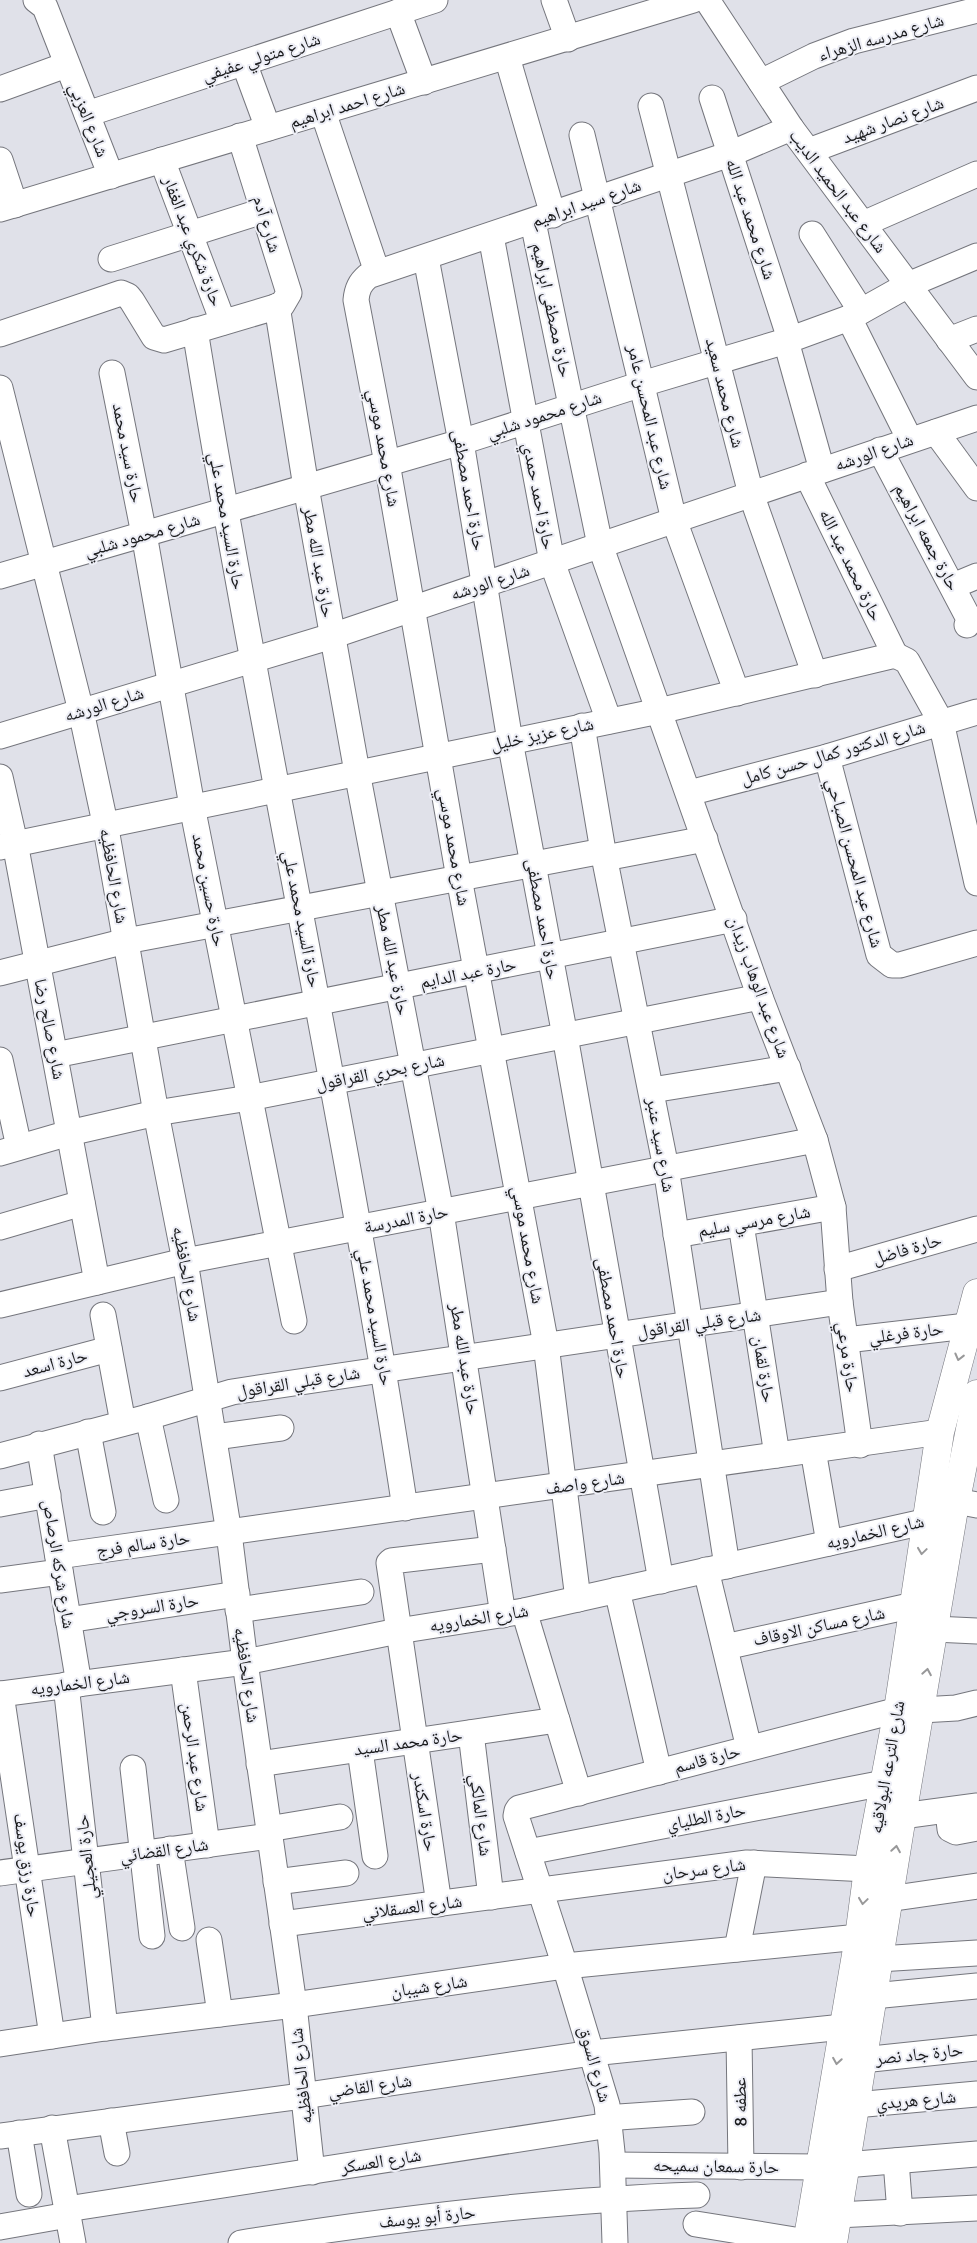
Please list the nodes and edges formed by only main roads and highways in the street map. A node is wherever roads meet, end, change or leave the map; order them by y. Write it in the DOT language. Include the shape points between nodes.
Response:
graph roads {
  1 [pos="977,1293"];
  2 [pos="977,1394"];
  3 [pos="973,1433"];
  4 [pos="962,1507"];
  5 [pos="909,1710"];
  6 [pos="832,2166"];
  7 [pos="807,2243"];
  8 [pos="833,2243"];
  1 -- 5 [label="main road, شارع الترعه البولاقيه, one-way" via="940,1432 914,1606"];
  2 -- 3 [label="main road, شارع الترعه البولاقيه"];
  3 -- 4 [label="main road, شارع الترعه البولاقيه"];
  5 -- 4 [label="main road, شارع الترعه البولاقيه, one-way" via="934,1628"];
  5 -- 6 [label="main road, شارع الترعه البولاقيه, one-way" via="884,1783 868,1869 843,2027"];
  6 -- 5 [label="main road, شارع الترعه البولاقيه, one-way" via="855,2105 902,1816"];
  6 -- 7 [label="main road, شارع الترعه البولاقيه"];
  6 -- 8 [label="main road, شارع الترعه البولاقيه" via="837,2215"];
}
